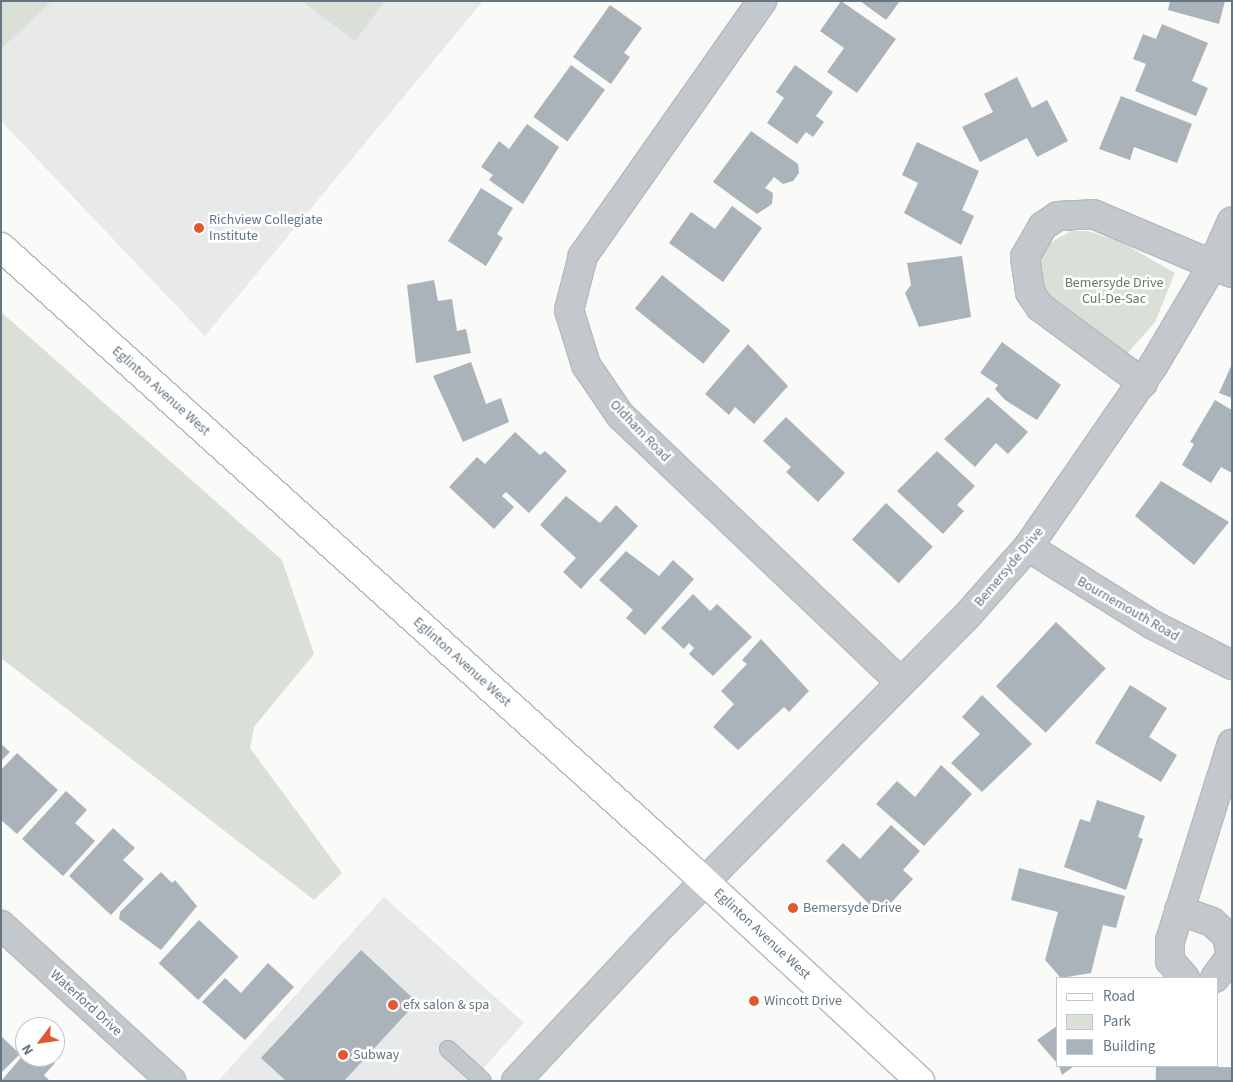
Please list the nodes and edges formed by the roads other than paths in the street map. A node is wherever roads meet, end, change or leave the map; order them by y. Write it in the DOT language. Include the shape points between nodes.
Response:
graph roads {
  1 [pos="762,1"];
  2 [pos="1232,221"];
  3 [pos="1,247"];
  4 [pos="1221,271"];
  5 [pos="1143,383"];
  6 [pos="1028,546"];
  7 [pos="1232,665"];
  8 [pos="900,682"];
  9 [pos="1232,743"];
  10 [pos="705,881"];
  11 [pos="1179,910"];
  12 [pos="1,925"];
  13 [pos="1184,977"];
  14 [pos="1216,977"];
  15 [pos="448,1048"];
  16 [pos="171,1081"];
  17 [pos="483,1081"];
  18 [pos="516,1081"];
  19 [pos="920,1081"];
  1 -- 8 [label="street, Oldham Road" via="583,256 569,310 586,365 620,415"];
  2 -- 4 [label="street, Bemersyde Drive"];
  3 -- 10 [label="main road, Eglinton Avenue West"];
  4 -- 5 [label="street, Bemersyde Drive"];
  4 -- 5 [label="street" via="1093,214 1058,216 1032,240 1025,275 1040,307"];
  5 -- 6 [label="street, Bemersyde Drive"];
  6 -- 7 [label="street, Bournemouth Road" via="1101,594"];
  6 -- 8 [label="street, Bemersyde Drive" via="987,596"];
  8 -- 10 [label="street, Bemersyde Drive"];
  9 -- 11 [label="street"];
  10 -- 18 [label="street"];
  10 -- 19 [label="main road, Eglinton Avenue West"];
  11 -- 13 [label="street" via="1168,951 1175,970"];
  11 -- 14 [label="street" via="1212,922 1227,936 1231,956"];
  12 -- 16 [label="street, Waterford Drive"];
  15 -- 17 [label="lane"];
}
